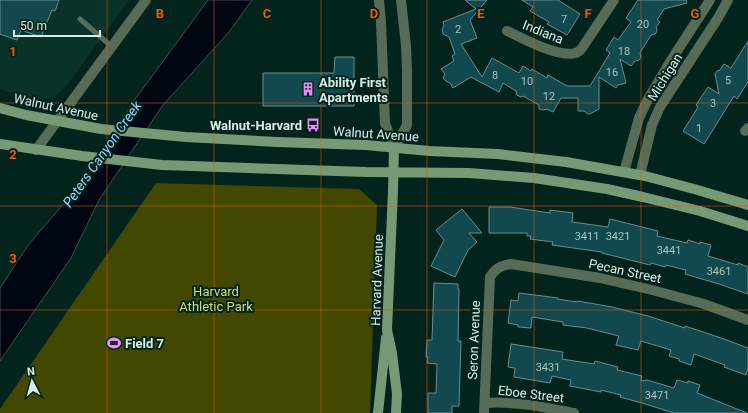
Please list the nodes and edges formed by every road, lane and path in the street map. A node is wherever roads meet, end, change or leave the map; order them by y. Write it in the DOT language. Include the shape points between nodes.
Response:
graph roads {
  1 [pos="146,0"];
  2 [pos="379,0"];
  3 [pos="401,0"];
  4 [pos="614,0"];
  5 [pos="710,0"];
  6 [pos="728,0"];
  7 [pos="80,19"];
  8 [pos="694,25"];
  9 [pos="507,31"];
  10 [pos="708,33"];
  11 [pos="111,46"];
  12 [pos="0,108"];
  13 [pos="57,121"];
  14 [pos="0,144"];
  15 [pos="394,148"];
  16 [pos="36,150"];
  17 [pos="394,172"];
  18 [pos="624,172"];
  19 [pos="640,175"];
  20 [pos="748,205"];
  21 [pos="748,226"];
  22 [pos="494,270"];
  23 [pos="748,320"];
  24 [pos="387,330"];
  25 [pos="484,408"];
  26 [pos="378,413"];
  27 [pos="396,413"];
  28 [pos="574,413"];
  1 -- 11 [label="street"];
  2 -- 15 [label="street, Harvard Avenue" via="385,123"];
  3 -- 15 [label="street, Harvard Avenue" via="406,46 407,125"];
  4 -- 9 [label="street, Indiana" via="576,53 553,51"];
  5 -- 8 [label="street, Michigan"];
  6 -- 10 [label="street, Michigan"];
  7 -- 11 [label="lane"];
  8 -- 10 [label="street"];
  8 -- 18 [label="street, Michigan" via="648,99 639,118"];
  10 -- 19 [label="street, Michigan" via="660,107 652,125"];
  11 -- 13 [label="street"];
  12 -- 13 [label="main road, Walnut Avenue"];
  13 -- 15 [label="main road, Walnut Avenue" via="101,130 157,135"];
  13 -- 16 [label="street"];
  14 -- 16 [label="main road"];
  15 -- 17 [label="main road, Harvard Avenue"];
  15 -- 18 [label="main road, Walnut Avenue" via="498,154"];
  16 -- 17 [label="main road" via="139,163"];
  17 -- 21 [label="main road" via="476,173 583,185 670,203"];
  17 -- 24 [label="main road, Harvard Avenue"];
  18 -- 19 [label="main road, Walnut Avenue"];
  19 -- 20 [label="main road, Walnut Avenue"];
  22 -- 23 [label="street, Pecan Street" via="512,264 600,278 704,304"];
  22 -- 25 [label="street, Seron Avenue" via="489,286"];
  24 -- 26 [label="main road"];
  24 -- 27 [label="main road, Harvard Avenue" via="397,394"];
  25 -- 28 [label="street, Eboe Street" via="498,402"];
}
